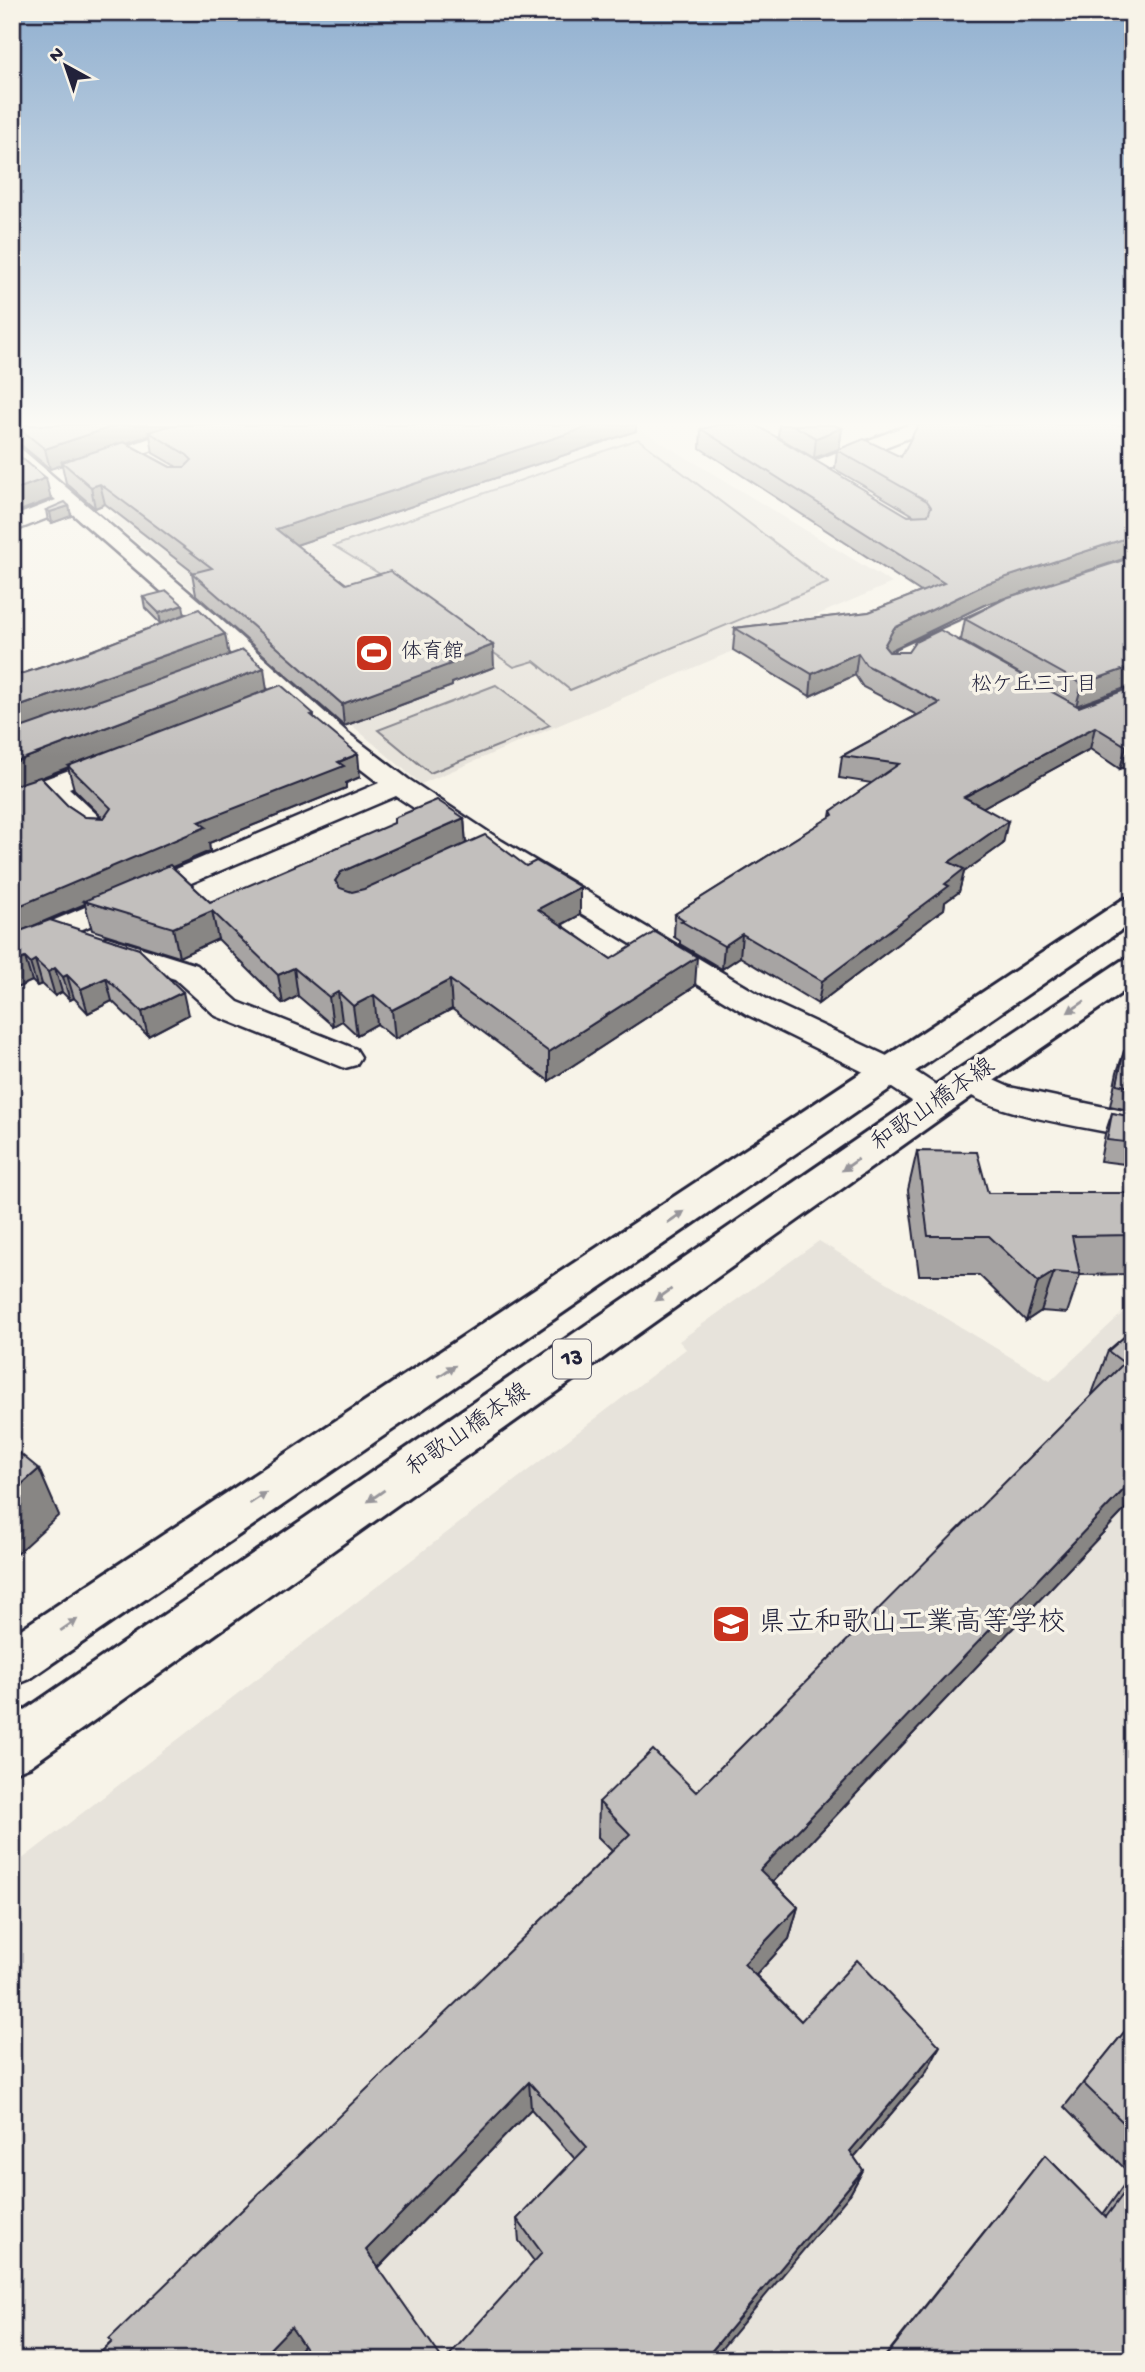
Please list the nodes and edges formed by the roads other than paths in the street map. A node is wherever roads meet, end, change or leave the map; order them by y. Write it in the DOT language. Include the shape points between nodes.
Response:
graph roads {
  1 [pos="107,536"];
  2 [pos="1033,599"];
  3 [pos="938,640"];
  4 [pos="960,653"];
  5 [pos="895,666"];
  6 [pos="138,752"];
  7 [pos="398,785"];
  8 [pos="51,786"];
  9 [pos="12,801"];
  10 [pos="100,833"];
  11 [pos="1133,907"];
  12 [pos="57,930"];
  13 [pos="12,949"];
  14 [pos="1133,969"];
  15 [pos="345,1057"];
  16 [pos="892,1072"];
  17 [pos="954,1092"];
  18 [pos="1133,1125"];
  19 [pos="12,1663"];
  20 [pos="12,1749"];
  1 -- 7 [label="street" via="205,622 275,699 340,740"];
  2 -- 3 [label="street" via="993,612"];
  3 -- 4 [label="street"];
  3 -- 5 [label="street" via="901,657"];
  6 -- 8 [label="street"];
  7 -- 12 [label="street"];
  7 -- 16 [label="street" via="480,852 760,1008"];
  8 -- 9 [label="street"];
  8 -- 10 [label="street"];
  11 -- 16 [label="main road, 和歌山橋本線 / 13"];
  12 -- 13 [label="street"];
  12 -- 15 [label="street" via="186,972 227,1009"];
  14 -- 17 [label="main road, 和歌山橋本線 / 13, one-way"];
  16 -- 17 [label="street"];
  19 -- 16 [label="main road, 和歌山橋本線 / 13, one-way"];
  17 -- 18 [label="street"];
  17 -- 20 [label="main road, 和歌山橋本線 / 13, one-way"];
}
